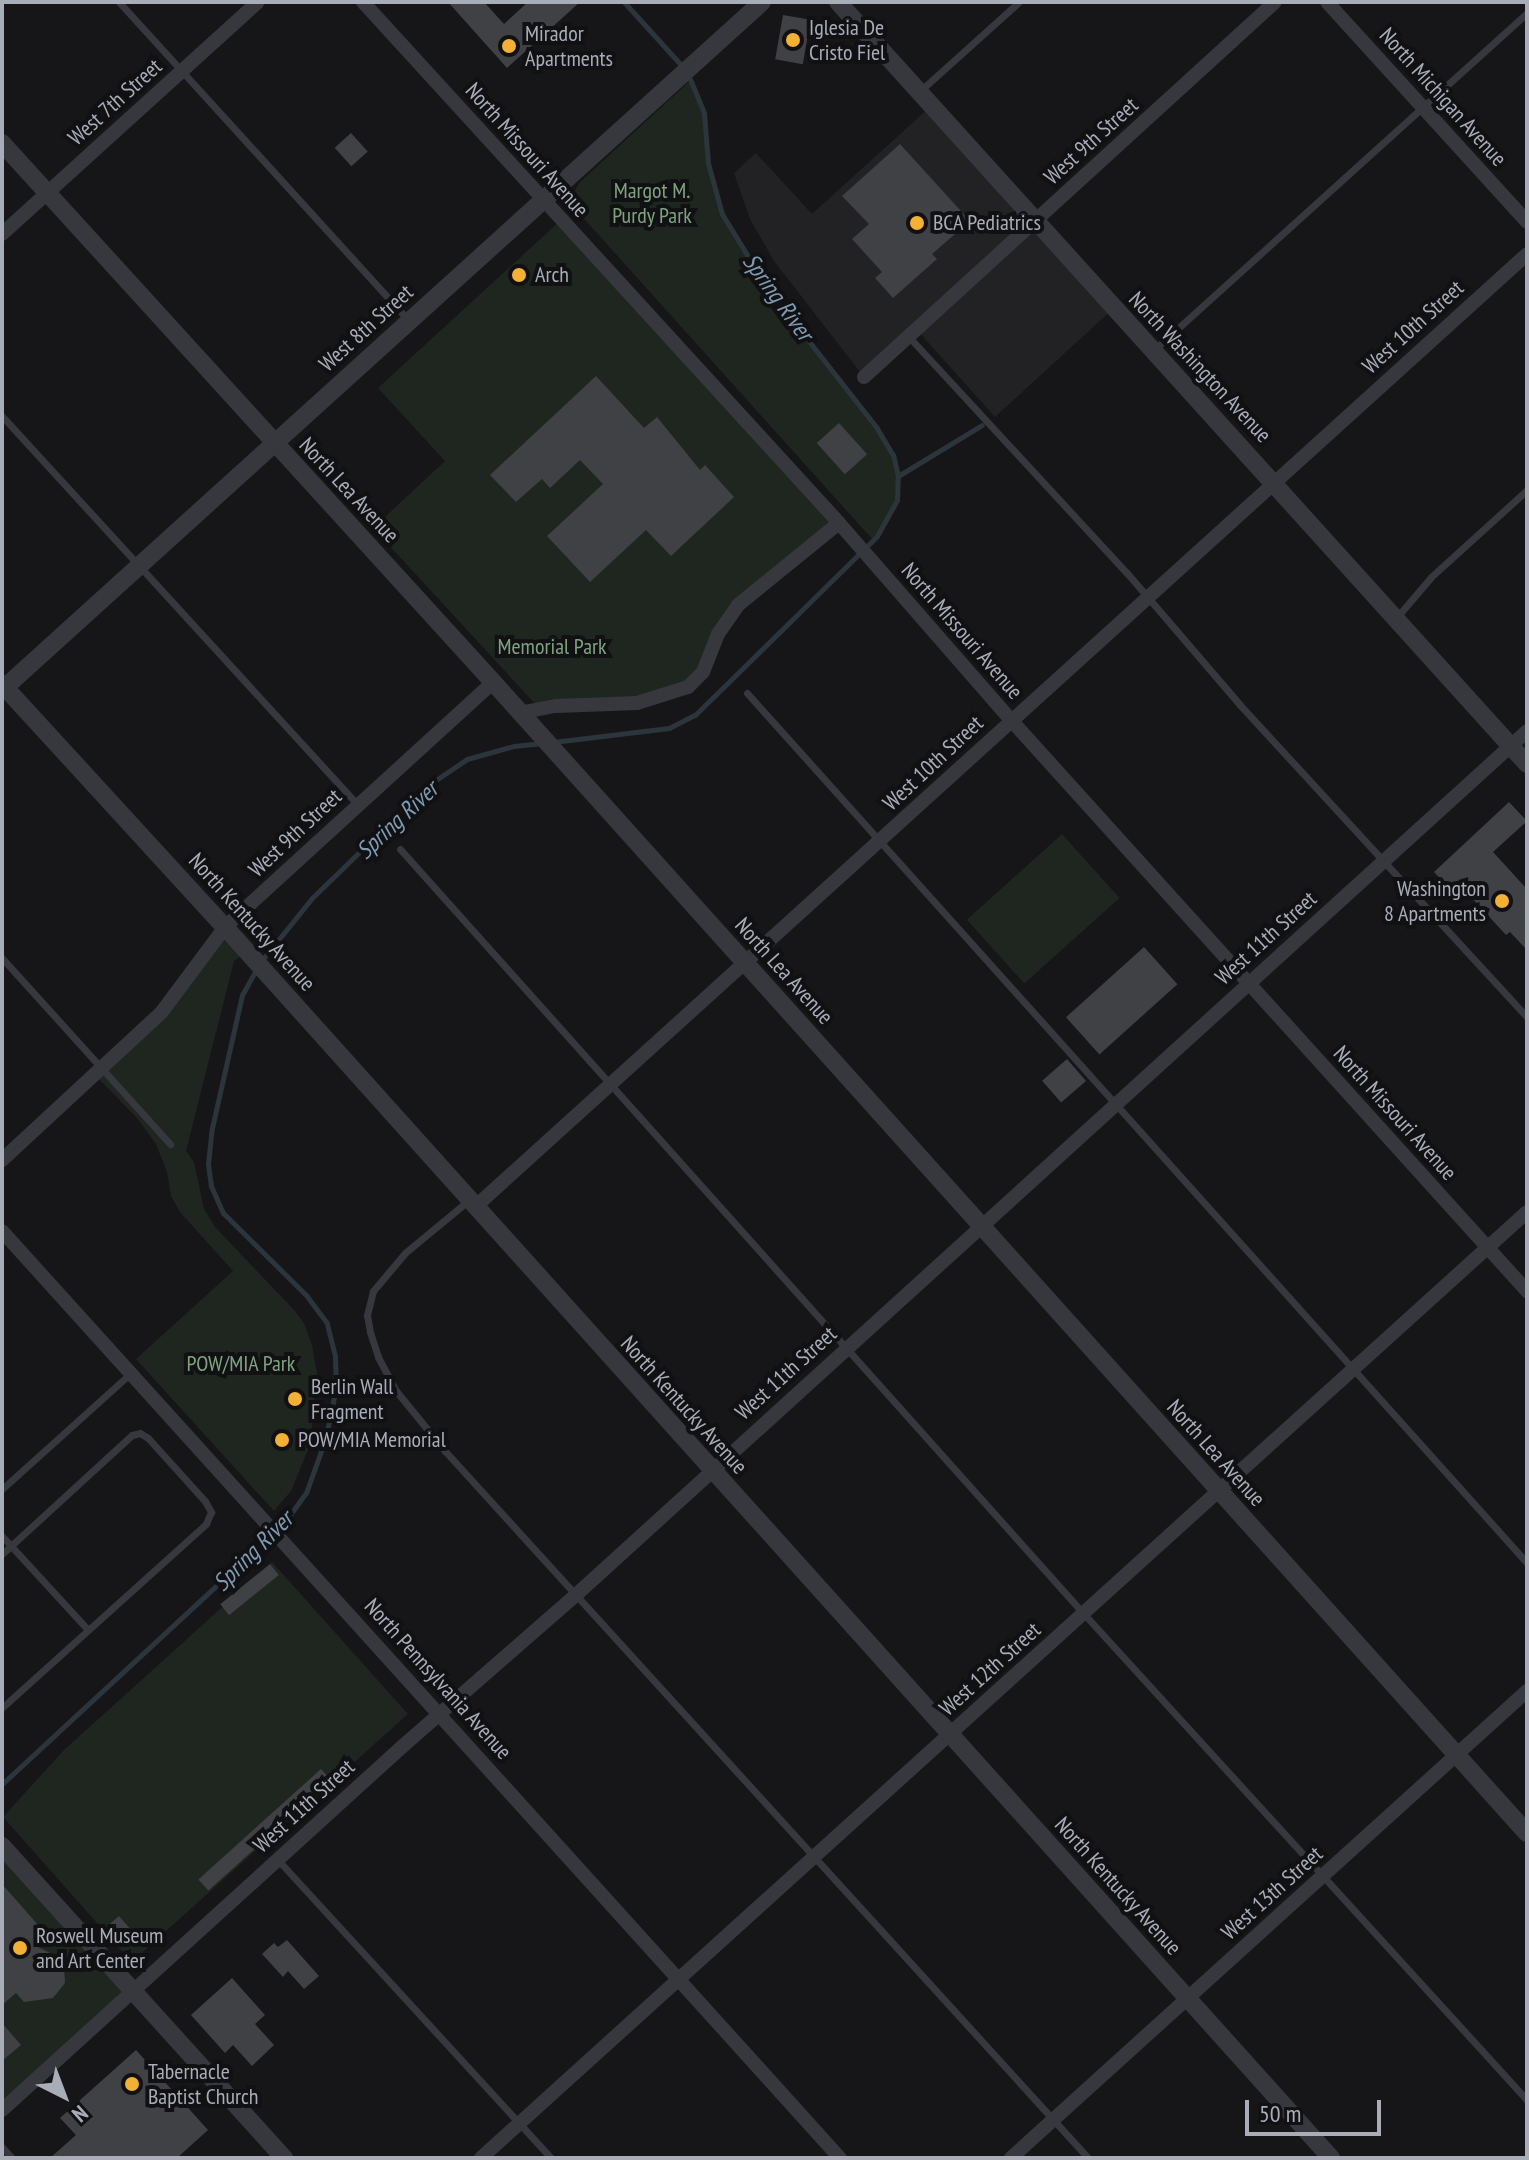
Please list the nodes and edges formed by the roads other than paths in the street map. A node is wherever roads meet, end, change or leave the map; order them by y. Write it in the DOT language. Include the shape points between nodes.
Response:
graph roads {
  1 [pos="119,2"];
  2 [pos="258,2"];
  3 [pos="363,2"];
  4 [pos="762,2"];
  5 [pos="838,2"];
  6 [pos="1019,2"];
  7 [pos="1275,2"];
  8 [pos="1327,2"];
  9 [pos="1527,13"];
  10 [pos="182,71"];
  11 [pos="919,93"];
  12 [pos="1423,107"];
  13 [pos="2,143"];
  14 [pos="47,193"];
  15 [pos="542,199"];
  16 [pos="1035,222"];
  17 [pos="1527,222"];
  18 [pos="2,234"];
  19 [pos="1527,254"];
  20 [pos="409,321"];
  21 [pos="909,337"];
  22 [pos="1153,351"];
  23 [pos="864,377"];
  24 [pos="2,416"];
  25 [pos="274,445"];
  26 [pos="1274,483"];
  27 [pos="1527,490"];
  28 [pos="839,523"];
  29 [pos="139,567"];
  30 [pos="1147,598"];
  31 [pos="1396,618"];
  32 [pos="493,682"];
  33 [pos="3,687"];
  34 [pos="747,693"];
  35 [pos="524,718"];
  36 [pos="1011,720"];
  37 [pos="1527,731"];
  38 [pos="1510,746"];
  39 [pos="1527,764"];
  40 [pos="358,805"];
  41 [pos="881,841"];
  42 [pos="400,849"];
  43 [pos="1382,862"];
  44 [pos="225,927"];
  45 [pos="2,958"];
  46 [pos="746,964"];
  47 [pos="1248,983"];
  48 [pos="1527,1017"];
  49 [pos="101,1069"];
  50 [pos="612,1085"];
  51 [pos="1116,1103"];
  52 [pos="170,1144"];
  53 [pos="2,1160"];
  54 [pos="472,1204"];
  55 [pos="1527,1212"];
  56 [pos="981,1226"];
  57 [pos="2,1231"];
  58 [pos="1488,1248"];
  59 [pos="1527,1291"];
  60 [pos="846,1348"];
  61 [pos="1353,1371"];
  62 [pos="132,1373"];
  63 [pos="711,1471"];
  64 [pos="2,1489"];
  65 [pos="1218,1492"];
  66 [pos="2,1536"];
  67 [pos="11,1546"];
  68 [pos="2,1554"];
  69 [pos="1527,1563"];
  70 [pos="577,1594"];
  71 [pos="1084,1614"];
  72 [pos="88,1630"];
  73 [pos="1527,1691"];
  74 [pos="2,1708"];
  75 [pos="439,1715"];
  76 [pos="950,1736"];
  77 [pos="1457,1756"];
  78 [pos="1527,1833"];
  79 [pos="2,1846"];
  80 [pos="815,1857"];
  81 [pos="278,1860"];
  82 [pos="1323,1877"];
  83 [pos="680,1978"];
  84 [pos="132,1992"];
  85 [pos="1187,1999"];
  86 [pos="1527,2100"];
  87 [pos="2,2110"];
  88 [pos="1054,2120"];
  89 [pos="519,2124"];
  90 [pos="2,2147"];
  91 [pos="12,2158"];
  92 [pos="284,2158"];
  93 [pos="481,2158"];
  94 [pos="551,2158"];
  95 [pos="840,2158"];
  96 [pos="1011,2158"];
  97 [pos="1088,2158"];
  98 [pos="1331,2158"];
  1 -- 10 [label="lane"];
  2 -- 10 [label="street, West 7th Street"];
  3 -- 15 [label="street, North Missouri Avenue"];
  4 -- 15 [label="street, West 8th Street"];
  5 -- 11 [label="street, North Washington Avenue"];
  6 -- 11 [label="lane"];
  7 -- 16 [label="street, West 9th Street"];
  8 -- 12 [label="street, North Michigan Avenue"];
  9 -- 12 [label="lane"];
  10 -- 14 [label="street, West 7th Street"];
  10 -- 20 [label="lane"];
  11 -- 16 [label="street, North Washington Avenue"];
  12 -- 17 [label="street, North Michigan Avenue"];
  12 -- 22 [label="lane"];
  13 -- 14 [label="street, North Lea Avenue"];
  14 -- 18 [label="street, West 7th Street"];
  14 -- 25 [label="street, North Lea Avenue"];
  15 -- 20 [label="street, West 8th Street"];
  15 -- 28 [label="street, North Missouri Avenue"];
  16 -- 21 [label="street, West 9th Street"];
  16 -- 22 [label="street, North Washington Avenue"];
  19 -- 26 [label="street, West 10th Street"];
  20 -- 25 [label="street, West 8th Street"];
  21 -- 23 [label="street, West 9th Street"];
  21 -- 30 [label="lane"];
  22 -- 26 [label="street, North Washington Avenue"];
  24 -- 29 [label="lane"];
  25 -- 29 [label="street, West 8th Street"];
  25 -- 32 [label="street, North Lea Avenue"];
  26 -- 30 [label="street, West 10th Street"];
  26 -- 31 [label="street, North Washington Avenue"];
  27 -- 31 [label="lane" via="1431,577"];
  28 -- 35 [label="street" via="738,605 718,634 703,672 688,687 656,700 556,706"];
  28 -- 36 [label="street, North Missouri Avenue"];
  29 -- 33 [label="street, West 8th Street"];
  29 -- 40 [label="lane"];
  30 -- 36 [label="street, West 10th Street"];
  30 -- 43 [label="lane"];
  31 -- 38 [label="street, North Washington Avenue"];
  32 -- 35 [label="street, North Lea Avenue"];
  32 -- 40 [label="street, West 9th Street"];
  33 -- 44 [label="street, North Kentucky Avenue"];
  34 -- 41 [label="lane"];
  35 -- 46 [label="street, North Lea Avenue"];
  36 -- 41 [label="street, West 10th Street"];
  36 -- 47 [label="street, North Missouri Avenue"];
  37 -- 38 [label="street, West 11th Street"];
  38 -- 39 [label="street, North Washington Avenue"];
  38 -- 43 [label="street, West 11th Street"];
  40 -- 44 [label="street, West 9th Street"];
  41 -- 46 [label="street, West 10th Street"];
  41 -- 51 [label="lane"];
  42 -- 50 [label="lane"];
  43 -- 47 [label="street, West 11th Street"];
  43 -- 48 [label="lane"];
  44 -- 49 [label="street, West 9th Street" via="171,1002"];
  44 -- 54 [label="street, North Kentucky Avenue"];
  45 -- 49 [label="lane"];
  46 -- 50 [label="street, West 10th Street"];
  46 -- 56 [label="street, North Lea Avenue"];
  47 -- 51 [label="street, West 11th Street"];
  47 -- 58 [label="street, North Missouri Avenue"];
  49 -- 52 [label="lane"];
  49 -- 53 [label="street, West 9th Street"];
  50 -- 54 [label="street, West 10th Street"];
  50 -- 60 [label="lane"];
  51 -- 56 [label="street, West 11th Street"];
  51 -- 61 [label="lane"];
  54 -- 63 [label="street, North Kentucky Avenue"];
  54 -- 70 [label="lane" via="405,1253 379,1280 368,1308 370,1332 405,1404"];
  55 -- 58 [label="street, West 12th Street"];
  56 -- 60 [label="street, West 11th Street"];
  56 -- 65 [label="street, North Lea Avenue"];
  57 -- 62 [label="street, North Pennsylvania Avenue"];
  58 -- 59 [label="street, North Missouri Avenue"];
  58 -- 61 [label="street, West 12th Street"];
  60 -- 63 [label="street, West 11th Street"];
  60 -- 71 [label="lane"];
  61 -- 65 [label="street, West 12th Street"];
  61 -- 69 [label="lane"];
  62 -- 64 [label="lane"];
  62 -- 75 [label="street, North Pennsylvania Avenue"];
  63 -- 70 [label="street, West 11th Street"];
  63 -- 76 [label="street, North Kentucky Avenue"];
  65 -- 71 [label="street, West 12th Street"];
  65 -- 77 [label="street, North Lea Avenue"];
  66 -- 67 [label="lane"];
  67 -- 68 [label="lane"];
  67 -- 72 [label="lane"];
  67 -- 72 [label="lane" via="132,1435 148,1438 211,1512 206,1524"];
  70 -- 75 [label="street, West 11th Street"];
  70 -- 80 [label="lane"];
  71 -- 76 [label="street, West 12th Street"];
  71 -- 82 [label="lane"];
  72 -- 74 [label="lane"];
  73 -- 77 [label="street, West 13th Street"];
  75 -- 81 [label="street, West 11th Street"];
  75 -- 83 [label="street, North Pennsylvania Avenue"];
  76 -- 80 [label="street, West 12th Street"];
  76 -- 85 [label="street, North Kentucky Avenue"];
  77 -- 78 [label="street, North Lea Avenue"];
  77 -- 82 [label="street, West 13th Street"];
  79 -- 84 [label="street"];
  80 -- 83 [label="street, West 12th Street"];
  80 -- 88 [label="lane"];
  81 -- 84 [label="street, West 11th Street"];
  81 -- 89 [label="lane"];
  82 -- 85 [label="street, West 13th Street"];
  82 -- 86 [label="lane"];
  83 -- 89 [label="street, West 12th Street"];
  83 -- 95 [label="street, North Pennsylvania Avenue"];
  84 -- 87 [label="street, West 11th Street"];
  84 -- 92 [label="street"];
  85 -- 88 [label="street, West 13th Street"];
  85 -- 98 [label="street, North Kentucky Avenue"];
  88 -- 96 [label="street, West 13th Street"];
  88 -- 97 [label="lane"];
  89 -- 93 [label="street, West 12th Street"];
  89 -- 94 [label="lane"];
  90 -- 91 [label="lane"];
}
